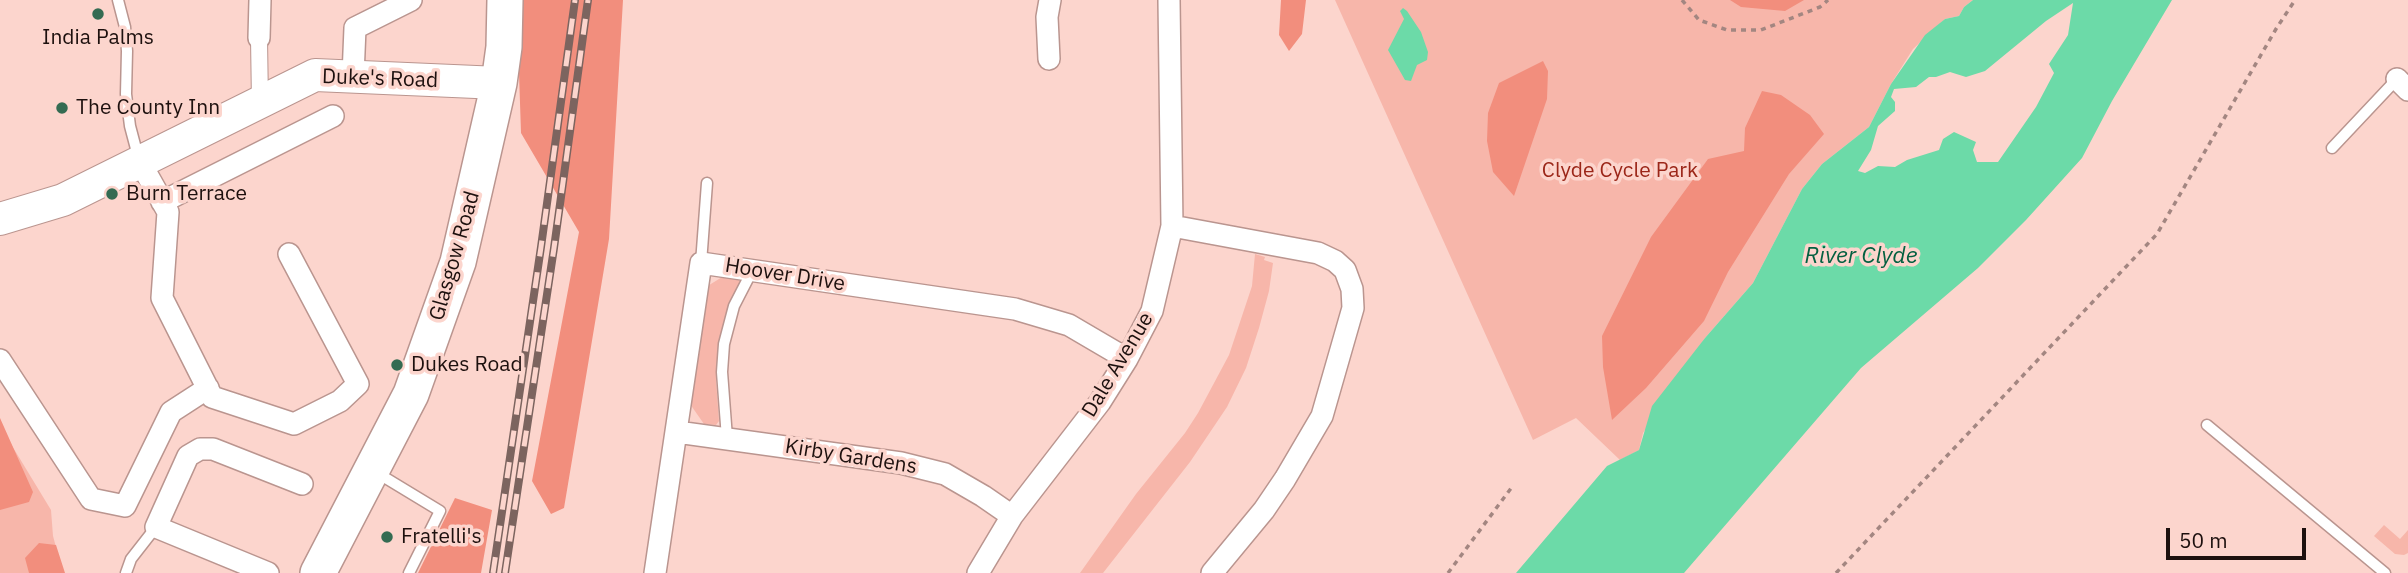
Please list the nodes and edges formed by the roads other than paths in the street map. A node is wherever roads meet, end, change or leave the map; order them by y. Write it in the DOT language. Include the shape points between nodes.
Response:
graph roads {
  1 [pos="118,0"];
  2 [pos="260,0"];
  3 [pos="411,0"];
  4 [pos="505,0"];
  5 [pos="1050,0"];
  6 [pos="1169,0"];
  7 [pos="259,38"];
  8 [pos="1049,59"];
  9 [pos="353,76"];
  10 [pos="499,83"];
  11 [pos="2403,85"];
  12 [pos="260,103"];
  13 [pos="333,116"];
  14 [pos="2332,148"];
  15 [pos="140,162"];
  16 [pos="707,183"];
  17 [pos="162,202"];
  18 [pos="0,219"];
  19 [pos="1172,226"];
  20 [pos="289,254"];
  21 [pos="701,263"];
  22 [pos="752,271"];
  23 [pos="1126,359"];
  24 [pos="0,360"];
  25 [pos="208,388"];
  26 [pos="2207,425"];
  27 [pos="677,432"];
  28 [pos="727,438"];
  29 [pos="372,470"];
  30 [pos="302,484"];
  31 [pos="1012,516"];
  32 [pos="156,527"];
  33 [pos="322,572"];
  34 [pos="126,573"];
  35 [pos="268,573"];
  36 [pos="409,573"];
  37 [pos="655,573"];
  38 [pos="978,573"];
  39 [pos="1212,573"];
  40 [pos="2385,573"];
  1 -- 15 [label="lane" via="125,27 130,127"];
  2 -- 7 [label="street"];
  3 -- 9 [label="street" via="355,28"];
  4 -- 10 [label="main road, Glasgow Road"];
  5 -- 8 [label="street"];
  6 -- 19 [label="street, Dale Avenue"];
  7 -- 12 [label="street"];
  9 -- 10 [label="main road, Duke's Road"];
  9 -- 12 [label="main road, Duke's Road" via="315,75"];
  10 -- 29 [label="main road, Glasgow Road" via="458,262 411,394"];
  11 -- 14 [label="lane"];
  12 -- 15 [label="main road, Duke's Road"];
  13 -- 17 [label="street"];
  15 -- 17 [label="street"];
  15 -- 18 [label="main road, Duke's Road" via="64,200"];
  16 -- 21 [label="lane"];
  17 -- 25 [label="street" via="167,212 162,298"];
  19 -- 23 [label="street, Dale Avenue" via="1152,311"];
  19 -- 39 [label="street" via="1318,253 1345,270 1352,289 1353,308 1322,416 1271,499"];
  20 -- 25 [label="street" via="358,384 340,401 294,424 212,397"];
  21 -- 22 [label="street, Hoover Drive"];
  21 -- 27 [label="street, Hoover Drive"];
  22 -- 23 [label="street, Hoover Drive" via="1016,309 1069,325"];
  22 -- 28 [label="lane" via="734,306 724,344"];
  23 -- 31 [label="street, Dale Avenue" via="1100,402"];
  24 -- 25 [label="street" via="91,499 125,506 171,412"];
  26 -- 40 [label="lane"];
  27 -- 28 [label="street, Kirby Gardens"];
  27 -- 37 [label="street, Hoover Drive"];
  28 -- 31 [label="street, Kirby Gardens" via="901,463 945,474"];
  29 -- 33 [label="main road, Glasgow Road"];
  29 -- 36 [label="lane" via="440,511"];
  30 -- 32 [label="street" via="213,449 200,449 188,456"];
  31 -- 38 [label="street, Dale Avenue"];
  32 -- 34 [label="lane"];
  32 -- 35 [label="street"];
}
